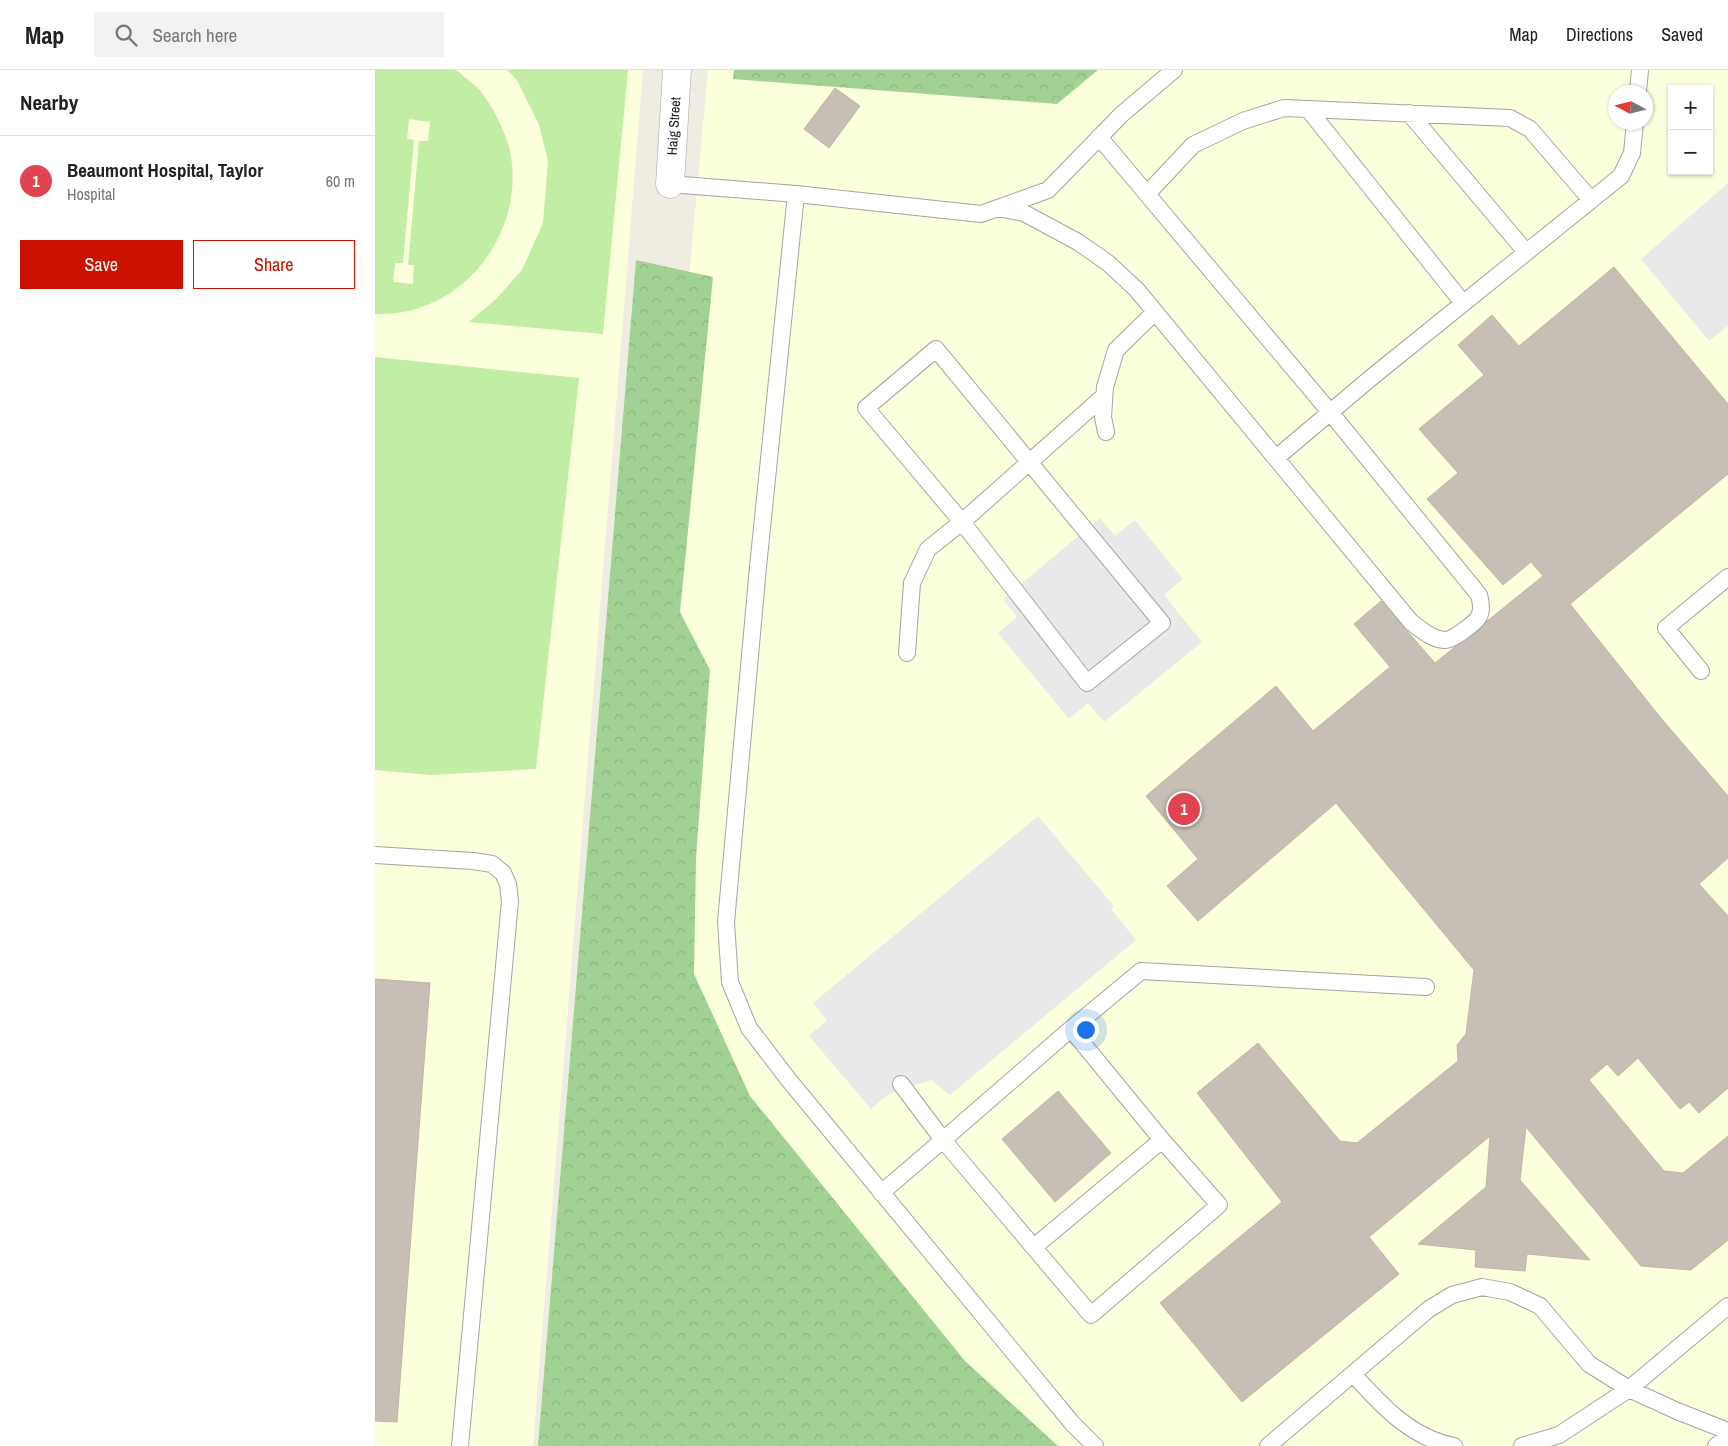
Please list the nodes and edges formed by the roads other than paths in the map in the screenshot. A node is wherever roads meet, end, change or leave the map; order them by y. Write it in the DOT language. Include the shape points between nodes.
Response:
graph roads {
  1 [pos="677,70"];
  2 [pos="1174,70"];
  3 [pos="1640,70"];
  4 [pos="1639,85"];
  5 [pos="1308,109"];
  6 [pos="1409,113"];
  7 [pos="1634,130"];
  8 [pos="1099,137"];
  9 [pos="670,184"];
  10 [pos="796,194"];
  11 [pos="1147,194"];
  12 [pos="1591,200"];
  13 [pos="998,208"];
  14 [pos="1526,252"];
  15 [pos="1463,303"];
  16 [pos="1155,312"];
  17 [pos="1104,396"];
  18 [pos="1330,412"];
  19 [pos="1106,432"];
  20 [pos="1276,458"];
  21 [pos="1030,463"];
  22 [pos="962,522"];
  23 [pos="1725,584"];
  24 [pos="907,653"];
  25 [pos="1701,671"];
  26 [pos="375,855"];
  27 [pos="1426,986"];
  28 [pos="1071,1029"];
  29 [pos="901,1084"];
  30 [pos="943,1140"];
  31 [pos="1162,1140"];
  32 [pos="881,1193"];
  33 [pos="1034,1247"];
  34 [pos="1728,1306"];
  35 [pos="1353,1374"];
  36 [pos="1629,1389"];
  37 [pos="1728,1431"];
  38 [pos="1728,1436"];
  39 [pos="1275,1444"];
  40 [pos="460,1446"];
  41 [pos="1095,1446"];
  42 [pos="1454,1446"];
  43 [pos="1523,1446"];
  44 [pos="1716,1446"];
  1 -- 9 [label="street, Haig Street"];
  2 -- 8 [label="lane"];
  3 -- 4 [label="lane"];
  5 -- 6 [label="lane"];
  5 -- 11 [label="lane" via="1284,108 1243,121 1193,145"];
  5 -- 15 [label="lane"];
  6 -- 12 [label="lane" via="1510,118 1530,129"];
  6 -- 14 [label="lane"];
  7 -- 12 [label="lane" via="1632,153 1621,176"];
  8 -- 11 [label="lane"];
  8 -- 13 [label="lane" via="1047,190"];
  9 -- 10 [label="lane"];
  10 -- 13 [label="lane" via="981,214"];
  10 -- 32 [label="lane" via="725,922 729,972 749,1028"];
  11 -- 18 [label="lane"];
  12 -- 14 [label="lane"];
  13 -- 16 [label="lane" via="1024,213 1078,242 1108,263"];
  14 -- 15 [label="lane"];
  15 -- 18 [label="lane"];
  16 -- 17 [label="lane" via="1116,350"];
  16 -- 20 [label="lane"];
  17 -- 19 [label="lane"];
  17 -- 21 [label="lane"];
  18 -- 20 [label="lane"];
  18 -- 20 [label="lane" via="1479,594 1482,608 1478,618 1456,638 1447,641 1432,637 1411,622"];
  21 -- 22 [label="lane"];
  21 -- 22 [label="lane" via="936,349 866,408"];
  21 -- 22 [label="lane" via="1162,624 1087,683"];
  22 -- 24 [label="lane" via="928,549 912,583"];
  23 -- 25 [label="lane" via="1666,628"];
  26 -- 40 [label="lane" via="492,864 503,873 508,884 510,901"];
  27 -- 28 [label="lane" via="1141,971"];
  28 -- 30 [label="lane"];
  28 -- 31 [label="lane"];
  29 -- 30 [label="lane"];
  30 -- 32 [label="lane"];
  30 -- 33 [label="lane"];
  31 -- 33 [label="lane"];
  31 -- 33 [label="lane" via="1219,1205 1091,1315"];
  32 -- 41 [label="lane" via="1072,1423"];
  34 -- 36 [label="lane"];
  35 -- 36 [label="lane" via="1429,1309 1452,1295 1481,1287 1510,1292 1540,1306 1589,1364"];
  35 -- 39 [label="lane"];
  35 -- 42 [label="lane" via="1377,1401 1407,1426 1442,1444"];
  36 -- 37 [label="lane"];
  36 -- 43 [label="lane" via="1559,1436"];
  38 -- 44 [label="lane"];
}
